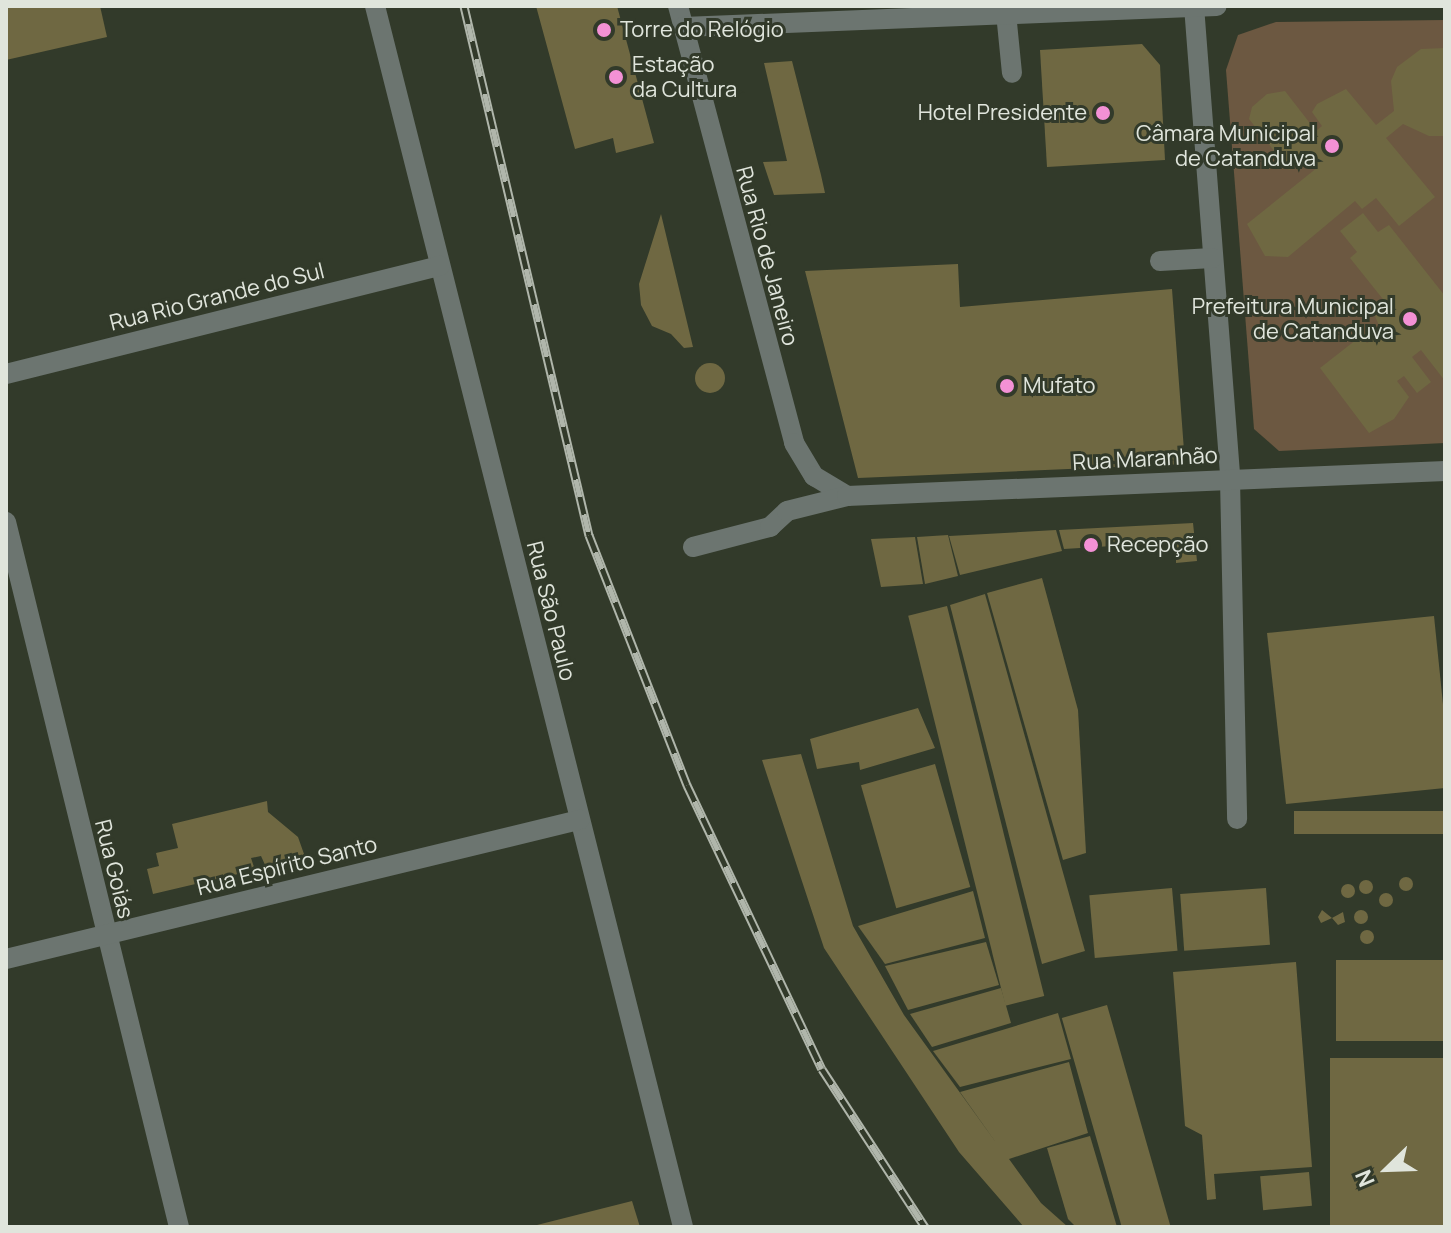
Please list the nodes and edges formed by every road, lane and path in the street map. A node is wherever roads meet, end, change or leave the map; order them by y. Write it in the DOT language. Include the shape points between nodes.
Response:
graph roads {
  1 [pos="375,6"];
  2 [pos="678,6"];
  3 [pos="1194,6"];
  4 [pos="1217,6"];
  5 [pos="1006,13"];
  6 [pos="683,27"];
  7 [pos="1012,73"];
  8 [pos="1212,258"];
  9 [pos="1160,261"];
  10 [pos="440,266"];
  11 [pos="6,374"];
  12 [pos="1445,471"];
  13 [pos="1230,479"];
  14 [pos="847,496"];
  15 [pos="6,522"];
  16 [pos="693,547"];
  17 [pos="1237,819"];
  18 [pos="579,820"];
  19 [pos="105,935"];
  20 [pos="6,959"];
  21 [pos="179,1227"];
  22 [pos="683,1227"];
  1 -- 10 [label="street, Rua São Paulo"];
  2 -- 6 [label="street, Rua Rio de Janeiro"];
  3 -- 4 [label="street"];
  3 -- 5 [label="street"];
  3 -- 8 [label="street"];
  5 -- 6 [label="street"];
  5 -- 7 [label="street"];
  6 -- 14 [label="street, Rua Rio de Janeiro" via="794,443 814,476"];
  8 -- 9 [label="street"];
  8 -- 13 [label="street"];
  10 -- 11 [label="street, Rua Rio Grande do Sul"];
  10 -- 18 [label="street, Rua São Paulo"];
  12 -- 13 [label="street, Rua Maranhão"];
  13 -- 14 [label="street, Rua Maranhão"];
  13 -- 17 [label="street"];
  14 -- 16 [label="street, Rua Maranhão" via="787,511 770,527"];
  15 -- 19 [label="street, Rua Goiás"];
  18 -- 19 [label="street, Rua Espírito Santo"];
  18 -- 22 [label="street, Rua São Paulo"];
  19 -- 20 [label="street, Rua Espírito Santo"];
  19 -- 21 [label="street, Rua Goiás"];
}
